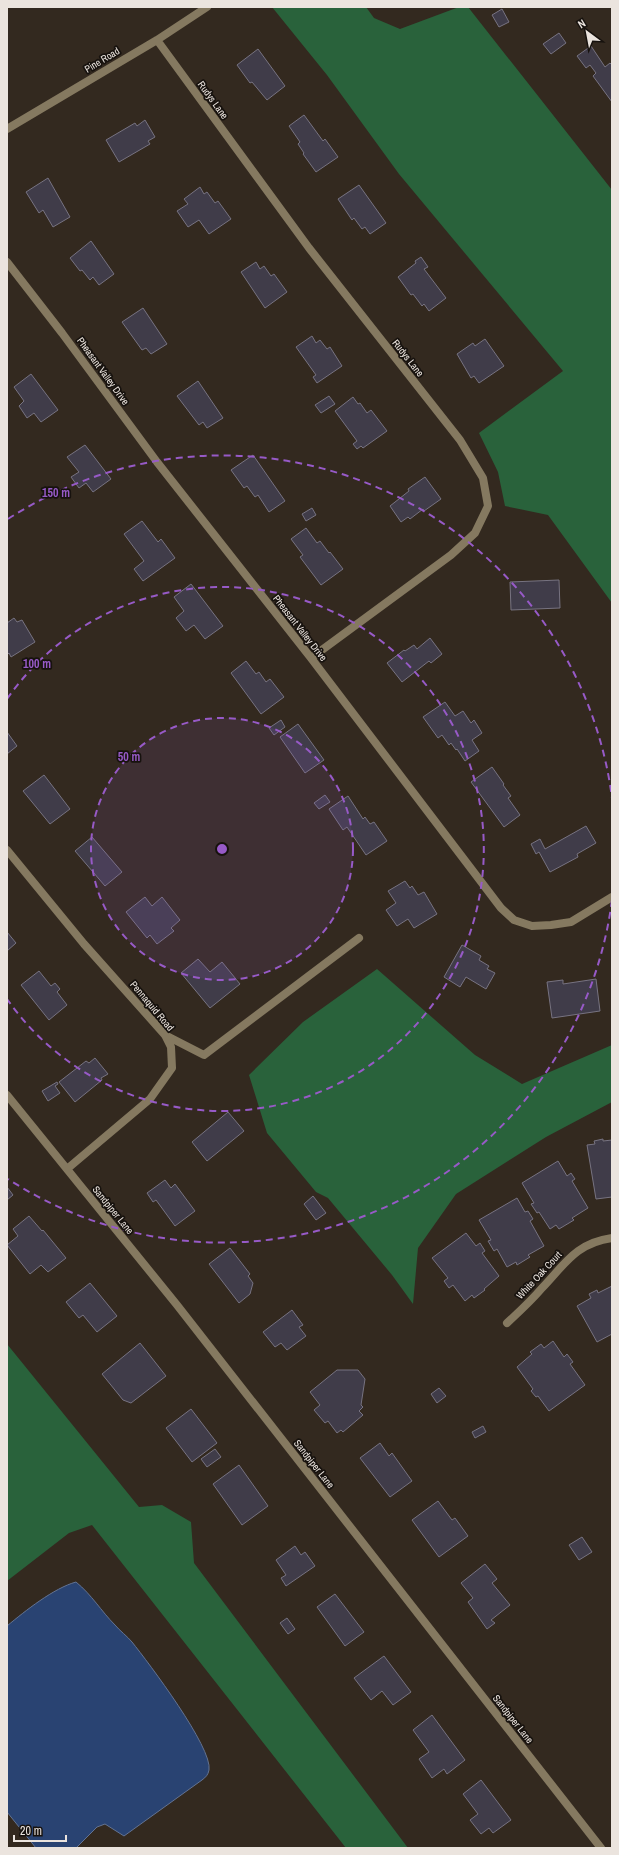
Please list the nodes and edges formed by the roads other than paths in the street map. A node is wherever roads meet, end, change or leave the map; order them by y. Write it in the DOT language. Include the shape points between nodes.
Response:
graph roads {
  1 [pos="207,7"];
  2 [pos="157,40"];
  3 [pos="7,129"];
  4 [pos="7,262"];
  5 [pos="311,658"];
  6 [pos="7,850"];
  7 [pos="612,897"];
  8 [pos="359,938"];
  9 [pos="165,1035"];
  10 [pos="7,1095"];
  11 [pos="67,1169"];
  12 [pos="612,1238"];
  13 [pos="507,1323"];
  14 [pos="601,1848"];
  1 -- 2 [label="street, Pine Road"];
  2 -- 3 [label="street, Pine Road"];
  2 -- 5 [label="street, Rudys Lane" via="309,248 460,440 483,478 488,506 475,533 451,555"];
  4 -- 5 [label="street, Pheasant Valley Drive" via="157,462"];
  5 -- 7 [label="street, Pheasant Valley Drive" via="497,902 514,920 532,926 571,922"];
  6 -- 9 [label="street, Pennaquid Road" via="84,944"];
  8 -- 9 [label="street" via="204,1055"];
  9 -- 11 [label="street, Pennaquid Road" via="171,1047 172,1068 164,1081 150,1099"];
  10 -- 11 [label="street, Sandpiper Lane"];
  11 -- 14 [label="street, Sandpiper Lane" via="182,1311"];
  12 -- 13 [label="street, White Oak Court" via="597,1240 572,1254 542,1289"];
}
